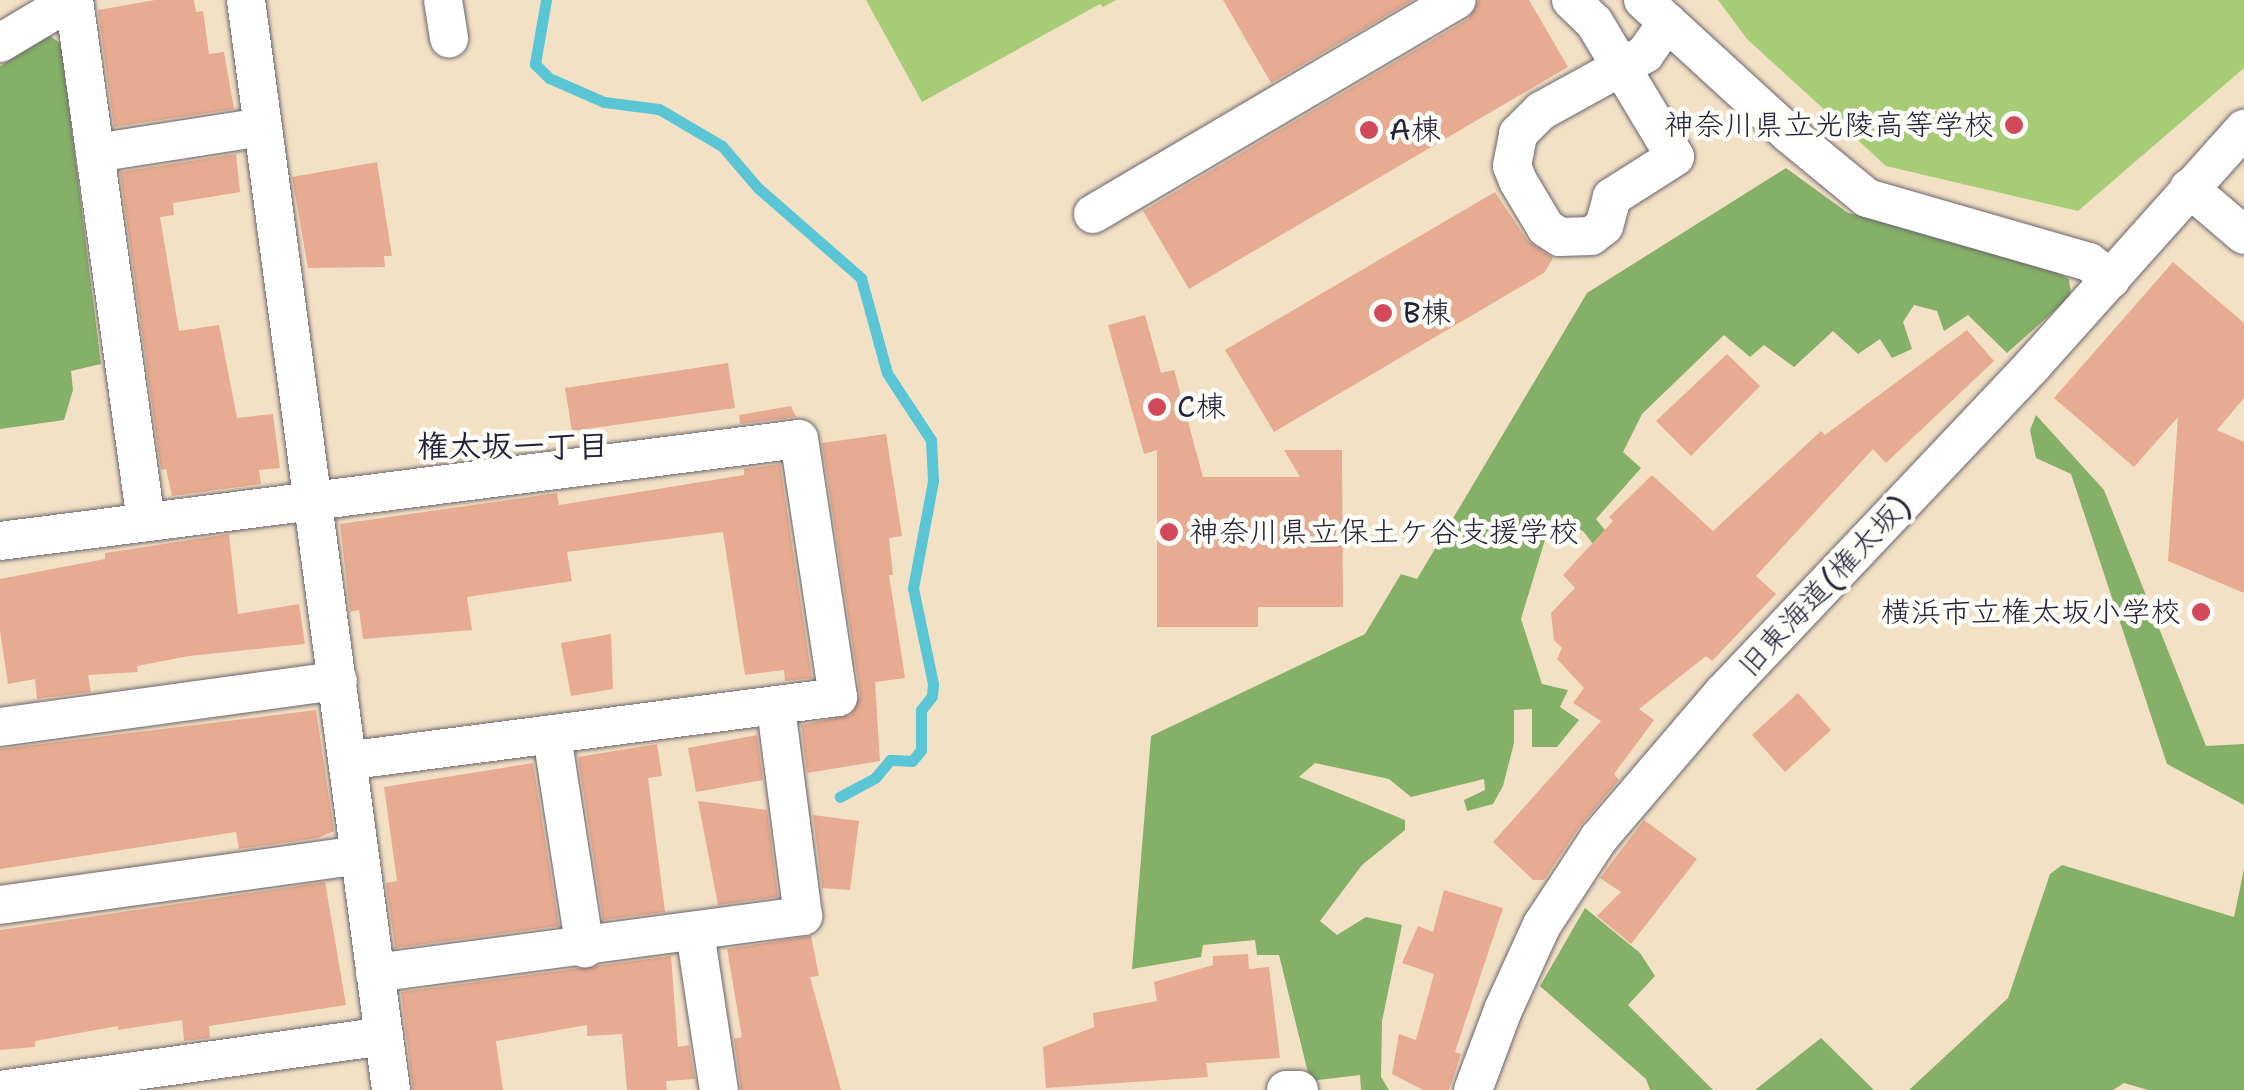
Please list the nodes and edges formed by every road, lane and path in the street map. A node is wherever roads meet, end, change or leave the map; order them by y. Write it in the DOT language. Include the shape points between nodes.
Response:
graph roads {
  1 [pos="73,0"];
  2 [pos="246,0"];
  3 [pos="444,0"];
  4 [pos="1456,0"];
  5 [pos="1571,0"];
  6 [pos="1655,11"];
  7 [pos="450,39"];
  8 [pos="0,42"];
  9 [pos="1621,67"];
  10 [pos="263,127"];
  11 [pos="2244,129"];
  12 [pos="95,153"];
  13 [pos="2189,188"];
  14 [pos="1093,214"];
  15 [pos="2244,235"];
  16 [pos="2111,279"];
  17 [pos="314,499"];
  18 [pos="146,522"];
  19 [pos="0,541"];
  20 [pos="338,681"];
  21 [pos="776,707"];
  22 [pos="0,727"];
  23 [pos="552,736"];
  24 [pos="347,761"];
  25 [pos="359,855"];
  26 [pos="0,904"];
  27 [pos="695,932"];
  28 [pos="585,948"];
  29 [pos="376,973"];
  30 [pos="384,1036"];
  31 [pos="0,1090"];
  32 [pos="391,1090"];
  33 [pos="719,1090"];
  34 [pos="1286,1090"];
  35 [pos="1299,1090"];
  36 [pos="1473,1090"];
  1 -- 8 [label="street"];
  1 -- 12 [label="street"];
  2 -- 10 [label="street"];
  3 -- 7 [label="street"];
  4 -- 14 [label="street"];
  5 -- 9 [label="street" via="1594,22"];
  6 -- 9 [label="street" via="1645,54"];
  6 -- 16 [label="street" via="1868,198 2090,262"];
  9 -- 9 [label="street" via="1675,158 1612,196 1611,212 1591,236 1560,237 1546,228 1518,181 1512,166 1518,134 1541,111"];
  10 -- 12 [label="street"];
  10 -- 17 [label="street"];
  11 -- 13 [label="street, 旧東海道(権太坂)"];
  12 -- 18 [label="street"];
  13 -- 15 [label="street"];
  13 -- 16 [label="street, 旧東海道(権太坂)"];
  16 -- 36 [label="street, 旧東海道(権太坂)" via="1723,694 1600,838 1542,925"];
  17 -- 18 [label="street"];
  17 -- 20 [label="street"];
  17 -- 21 [label="street" via="799,439 838,696"];
  18 -- 19 [label="street"];
  20 -- 22 [label="street"];
  20 -- 24 [label="street"];
  21 -- 23 [label="street"];
  21 -- 27 [label="street" via="803,916"];
  23 -- 24 [label="street"];
  23 -- 28 [label="street"];
  24 -- 25 [label="street"];
  25 -- 26 [label="street"];
  25 -- 29 [label="street"];
  27 -- 28 [label="street"];
  27 -- 33 [label="street"];
  28 -- 29 [label="street"];
  29 -- 30 [label="street"];
  30 -- 31 [label="street"];
  30 -- 32 [label="street"];
  34 -- 35 [label="street"];
}
